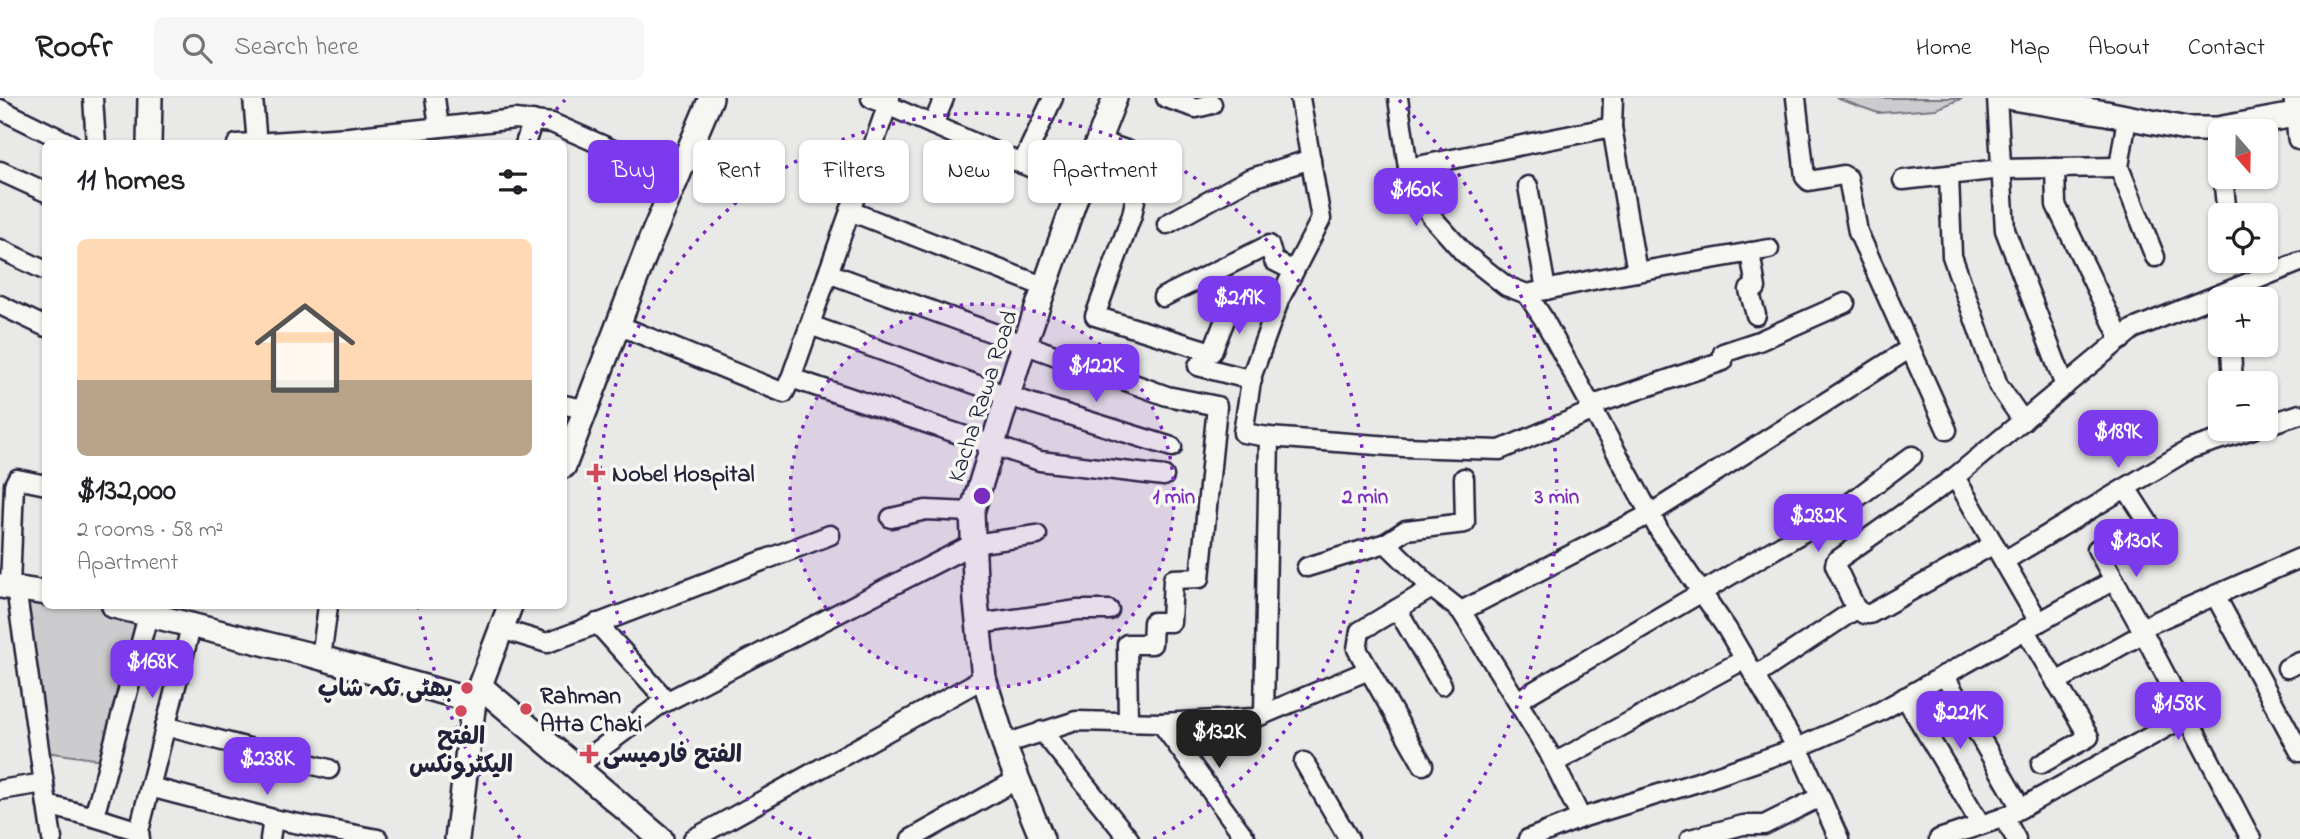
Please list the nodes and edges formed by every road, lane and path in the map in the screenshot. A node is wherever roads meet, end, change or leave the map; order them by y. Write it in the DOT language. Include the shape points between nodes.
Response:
graph roads {
  1 [pos="93,98"];
  2 [pos="150,98"];
  3 [pos="253,98"];
  4 [pos="435,98"];
  5 [pos="710,98"];
  6 [pos="871,98"];
  7 [pos="944,98"];
  8 [pos="1053,98"];
  9 [pos="1115,98"];
  10 [pos="1166,98"];
  11 [pos="1300,98"];
  12 [pos="1398,98"];
  13 [pos="1613,98"];
  14 [pos="1796,98"];
  15 [pos="1997,98"];
  16 [pos="2012,98"];
  17 [pos="889,102"];
  18 [pos="1212,104"];
  19 [pos="0,109"];
  20 [pos="2298,109"];
  21 [pos="2127,118"];
  22 [pos="2259,119"];
  23 [pos="533,120"];
  24 [pos="933,125"];
  25 [pos="439,127"];
  26 [pos="1612,127"];
  27 [pos="2208,130"];
  28 [pos="2300,138"];
  29 [pos="63,140"];
  30 [pos="96,140"];
  31 [pos="149,140"];
  32 [pos="257,140"];
  33 [pos="349,140"];
  34 [pos="526,140"];
  35 [pos="591,140"];
  36 [pos="1099,140"];
  37 [pos="1311,159"];
  38 [pos="1022,164"];
  39 [pos="1028,167"];
  40 [pos="2119,167"];
  41 [pos="2055,168"];
  42 [pos="1408,169"];
  43 [pos="2001,169"];
  44 [pos="0,171"];
  45 [pos="679,173"];
  46 [pos="1949,175"];
  47 [pos="1903,180"];
  48 [pos="1528,186"];
  49 [pos="42,190"];
  50 [pos="667,203"];
  51 [pos="1075,203"];
  52 [pos="1134,203"];
  53 [pos="850,212"];
  54 [pos="1167,224"];
  55 [pos="0,249"];
  56 [pos="1769,249"];
  57 [pos="1751,252"];
  58 [pos="2155,257"];
  59 [pos="2300,262"];
  60 [pos="42,269"];
  61 [pos="1294,271"];
  62 [pos="1637,272"];
  63 [pos="828,273"];
  64 [pos="1045,287"];
  65 [pos="1546,290"];
  66 [pos="1527,294"];
  67 [pos="1163,297"];
  68 [pos="1845,303"];
  69 [pos="0,305"];
  70 [pos="1231,305"];
  71 [pos="1756,315"];
  72 [pos="42,325"];
  73 [pos="618,325"];
  74 [pos="810,325"];
  75 [pos="2121,340"];
  76 [pos="1025,344"];
  77 [pos="1909,349"];
  78 [pos="1198,366"];
  79 [pos="791,378"];
  80 [pos="1252,380"];
  81 [pos="2065,386"];
  82 [pos="1008,396"];
  83 [pos="575,407"];
  84 [pos="1591,408"];
  85 [pos="2300,414"];
  86 [pos="2023,421"];
  87 [pos="2278,421"];
  88 [pos="1947,430"];
  89 [pos="1269,438"];
  90 [pos="2213,441"];
  91 [pos="993,444"];
  92 [pos="1172,447"];
  93 [pos="567,450"];
  94 [pos="1912,456"];
  95 [pos="1164,476"];
  96 [pos="1955,477"];
  97 [pos="1464,478"];
  98 [pos="42,484"];
  99 [pos="2126,488"];
  100 [pos="972,512"];
  101 [pos="1650,514"];
  102 [pos="891,518"];
  103 [pos="830,535"];
  104 [pos="1037,535"];
  105 [pos="1386,542"];
  106 [pos="973,544"];
  107 [pos="1994,544"];
  108 [pos="2097,549"];
  109 [pos="2166,550"];
  110 [pos="2300,558"];
  111 [pos="2004,561"];
  112 [pos="1307,567"];
  113 [pos="2114,580"];
  114 [pos="9,587"];
  115 [pos="1432,588"];
  116 [pos="42,592"];
  117 [pos="1703,593"];
  118 [pos="2215,595"];
  119 [pos="134,609"];
  120 [pos="328,609"];
  121 [pos="509,609"];
  122 [pos="1397,609"];
  123 [pos="1856,609"];
  124 [pos="1108,610"];
  125 [pos="1461,611"];
  126 [pos="149,612"];
  127 [pos="192,623"];
  128 [pos="597,623"];
  129 [pos="978,624"];
  130 [pos="2032,626"];
  131 [pos="501,629"];
  132 [pos="2142,631"];
  133 [pos="321,658"];
  134 [pos="1745,659"];
  135 [pos="1369,670"];
  136 [pos="1755,676"];
  137 [pos="1944,676"];
  138 [pos="984,678"];
  139 [pos="2056,682"];
  140 [pos="1442,685"];
  141 [pos="477,694"];
  142 [pos="1905,697"];
  143 [pos="667,701"];
  144 [pos="1517,701"];
  145 [pos="1264,714"];
  146 [pos="2187,716"];
  147 [pos="1128,722"];
  148 [pos="1161,723"];
  149 [pos="164,726"];
  150 [pos="1042,731"];
  151 [pos="1004,744"];
  152 [pos="1797,748"];
  153 [pos="2300,752"];
  154 [pos="1304,762"];
  155 [pos="1554,763"];
  156 [pos="2041,764"];
  157 [pos="1423,765"];
  158 [pos="576,767"];
  159 [pos="329,769"];
  160 [pos="1018,779"];
  161 [pos="44,783"];
  162 [pos="150,788"];
  163 [pos="0,790"];
  164 [pos="1820,797"];
  165 [pos="47,805"];
  166 [pos="2021,808"];
  167 [pos="94,817"];
  168 [pos="2004,817"];
  169 [pos="1581,818"];
  170 [pos="273,819"];
  171 [pos="1981,825"];
  172 [pos="325,834"];
  173 [pos="140,835"];
  174 [pos="52,839"];
  175 [pos="270,839"];
  176 [pos="374,839"];
  177 [pos="457,839"];
  178 [pos="661,839"];
  179 [pos="693,839"];
  180 [pos="911,839"];
  181 [pos="1042,839"];
  182 [pos="1129,839"];
  183 [pos="1246,839"];
  184 [pos="1349,839"];
  185 [pos="1528,839"];
  186 [pos="1690,839"];
  187 [pos="1839,839"];
  188 [pos="1939,839"];
  189 [pos="2016,839"];
  190 [pos="2251,839"];
  1 -- 30 [label="street"];
  2 -- 31 [label="street"];
  3 -- 32 [label="street"];
  4 -- 25 [label="street"];
  5 -- 45 [label="street"];
  6 -- 17 [label="street"];
  7 -- 24 [label="street"];
  8 -- 38 [label="street"];
  9 -- 36 [label="street, Kacha Rawa Road"];
  10 -- 18 [label="street" via="1196,108"];
  11 -- 37 [label="street"];
  12 -- 42 [label="street"];
  13 -- 26 [label="street"];
  14 -- 77 [label="street" via="1805,177 1809,181 1848,178 1858,232"];
  15 -- 43 [label="street"];
  16 -- 21 [label="street"];
  17 -- 24 [label="street"];
  17 -- 53 [label="street"];
  19 -- 29 [label="street"];
  20 -- 22 [label="street"];
  20 -- 28 [label="street"];
  21 -- 27 [label="street"];
  21 -- 40 [label="street"];
  23 -- 25 [label="street"];
  23 -- 34 [label="street"];
  23 -- 35 [label="street"];
  24 -- 38 [label="street"];
  25 -- 33 [label="street"];
  26 -- 42 [label="street"];
  26 -- 62 [label="street"];
  37 -- 54 [label="street" via="1249,179"];
  37 -- 61 [label="street" via="1321,219"];
  38 -- 39 [label="street"];
  40 -- 41 [label="street"];
  40 -- 58 [label="street"];
  41 -- 43 [label="street"];
  41 -- 75 [label="street" via="2056,205"];
  42 -- 66 [label="street" via="1432,216 1464,253 1506,286"];
  43 -- 46 [label="street"];
  43 -- 81 [label="street" via="2005,230"];
  44 -- 49 [label="street"];
  46 -- 47 [label="street"];
  46 -- 86 [label="street" via="1952,256 1998,385"];
  48 -- 65 [label="street"];
  50 -- 73 [label="street"];
  51 -- 64 [label="street, Kacha Rawa Road"];
  52 -- 70 [label="street" via="1095,316 1212,352"];
  53 -- 63 [label="street"];
  53 -- 64 [label="street"];
  55 -- 60 [label="street"];
  56 -- 57 [label="street"];
  57 -- 62 [label="street"];
  57 -- 71 [label="street" via="1756,288 1749,290"];
  59 -- 75 [label="street" via="2133,330"];
  61 -- 67 [label="street" via="1274,261 1269,245"];
  61 -- 80 [label="street"];
  62 -- 65 [label="street"];
  63 -- 74 [label="street"];
  63 -- 76 [label="street"];
  64 -- 76 [label="street, Kacha Rawa Road"];
  65 -- 66 [label="street"];
  66 -- 84 [label="street"];
  68 -- 84 [label="street" via="1723,353 1723,362"];
  69 -- 72 [label="street"];
  73 -- 79 [label="street" via="784,393"];
  73 -- 83 [label="street"];
  74 -- 79 [label="street"];
  74 -- 82 [label="street"];
  75 -- 81 [label="street"];
  76 -- 82 [label="street, Kacha Rawa Road"];
  76 -- 147 [label="street" via="1167,396 1217,407 1200,578 1173,579 1171,622 1153,622 1152,644 1127,644"];
  77 -- 88 [label="street"];
  77 -- 101 [label="street"];
  78 -- 80 [label="street"];
  79 -- 91 [label="street"];
  80 -- 89 [label="street" via="1243,432"];
  81 -- 86 [label="street"];
  82 -- 91 [label="street, Kacha Rawa Road"];
  82 -- 92 [label="street"];
  83 -- 93 [label="street"];
  84 -- 89 [label="street" via="1500,450"];
  84 -- 101 [label="street"];
  85 -- 87 [label="street"];
  86 -- 96 [label="street"];
  89 -- 145 [label="street"];
  90 -- 99 [label="street" via="2190,449"];
  91 -- 95 [label="street" via="1040,461"];
  91 -- 100 [label="street, Kacha Rawa Road"];
  94 -- 117 [label="street" via="1841,510"];
  96 -- 107 [label="street"];
  96 -- 123 [label="street" via="1836,561"];
  97 -- 105 [label="street" via="1465,523 1406,530"];
  98 -- 114 [label="street" via="17,479 14,485"];
  99 -- 109 [label="street"];
  99 -- 111 [label="street"];
  100 -- 102 [label="street" via="926,510"];
  100 -- 106 [label="street, Kacha Rawa Road"];
  101 -- 117 [label="street"];
  101 -- 125 [label="street"];
  103 -- 128 [label="street"];
  104 -- 106 [label="street"];
  105 -- 112 [label="street"];
  105 -- 115 [label="street"];
  106 -- 129 [label="street, Kacha Rawa Road"];
  106 -- 143 [label="street"];
  107 -- 111 [label="street"];
  107 -- 123 [label="street" via="1870,614"];
  108 -- 113 [label="street"];
  110 -- 118 [label="street"];
  111 -- 130 [label="street"];
  113 -- 130 [label="street"];
  113 -- 132 [label="street"];
  114 -- 116 [label="street"];
  114 -- 161 [label="street"];
  115 -- 122 [label="street"];
  115 -- 125 [label="street"];
  117 -- 134 [label="street"];
  117 -- 144 [label="street"];
  118 -- 132 [label="street"];
  118 -- 153 [label="street"];
  119 -- 126 [label="street"];
  120 -- 133 [label="street"];
  121 -- 131 [label="street"];
  122 -- 135 [label="street" via="1360,631 1357,649"];
  122 -- 140 [label="street"];
  123 -- 136 [label="street"];
  124 -- 129 [label="street"];
  125 -- 144 [label="street"];
  126 -- 127 [label="street"];
  126 -- 167 [label="street"];
  127 -- 133 [label="street"];
  127 -- 149 [label="street"];
  128 -- 131 [label="street" via="547,643"];
  128 -- 143 [label="street"];
  129 -- 138 [label="street, Kacha Rawa Road"];
  130 -- 137 [label="street"];
  130 -- 139 [label="street"];
  131 -- 141 [label="street"];
  132 -- 139 [label="street"];
  132 -- 146 [label="street"];
  133 -- 141 [label="street"];
  134 -- 136 [label="street"];
  134 -- 155 [label="street"];
  135 -- 145 [label="street"];
  135 -- 157 [label="street"];
  136 -- 152 [label="street"];
  137 -- 142 [label="street"];
  137 -- 166 [label="street"];
  138 -- 151 [label="street, Kacha Rawa Road"];
  138 -- 179 [label="street"];
  139 -- 156 [label="street" via="2089,737"];
  141 -- 158 [label="street"];
  141 -- 177 [label="street"];
  142 -- 152 [label="street"];
  142 -- 171 [label="street"];
  143 -- 158 [label="street"];
  144 -- 155 [label="street"];
  145 -- 148 [label="street"];
  146 -- 166 [label="street"];
  146 -- 190 [label="street"];
  147 -- 148 [label="street"];
  147 -- 150 [label="street" via="1076,721"];
  148 -- 183 [label="street"];
  149 -- 159 [label="street"];
  149 -- 162 [label="street"];
  150 -- 151 [label="street"];
  150 -- 182 [label="street"];
  151 -- 160 [label="street, Kacha Rawa Road"];
  152 -- 164 [label="street"];
  152 -- 169 [label="street"];
  154 -- 184 [label="street"];
  155 -- 169 [label="street"];
  158 -- 178 [label="street"];
  160 -- 180 [label="street"];
  160 -- 181 [label="street, Kacha Rawa Road"];
  161 -- 163 [label="street"];
  161 -- 165 [label="street"];
  162 -- 170 [label="street"];
  162 -- 173 [label="street"];
  164 -- 186 [label="street" via="1764,825 1743,825"];
  164 -- 187 [label="street"];
  165 -- 167 [label="street"];
  165 -- 174 [label="street"];
  166 -- 168 [label="street"];
  167 -- 173 [label="street"];
  168 -- 171 [label="street"];
  168 -- 189 [label="street"];
  169 -- 185 [label="street"];
  170 -- 172 [label="street"];
  170 -- 175 [label="street"];
  171 -- 188 [label="street"];
  172 -- 176 [label="street"];
}
